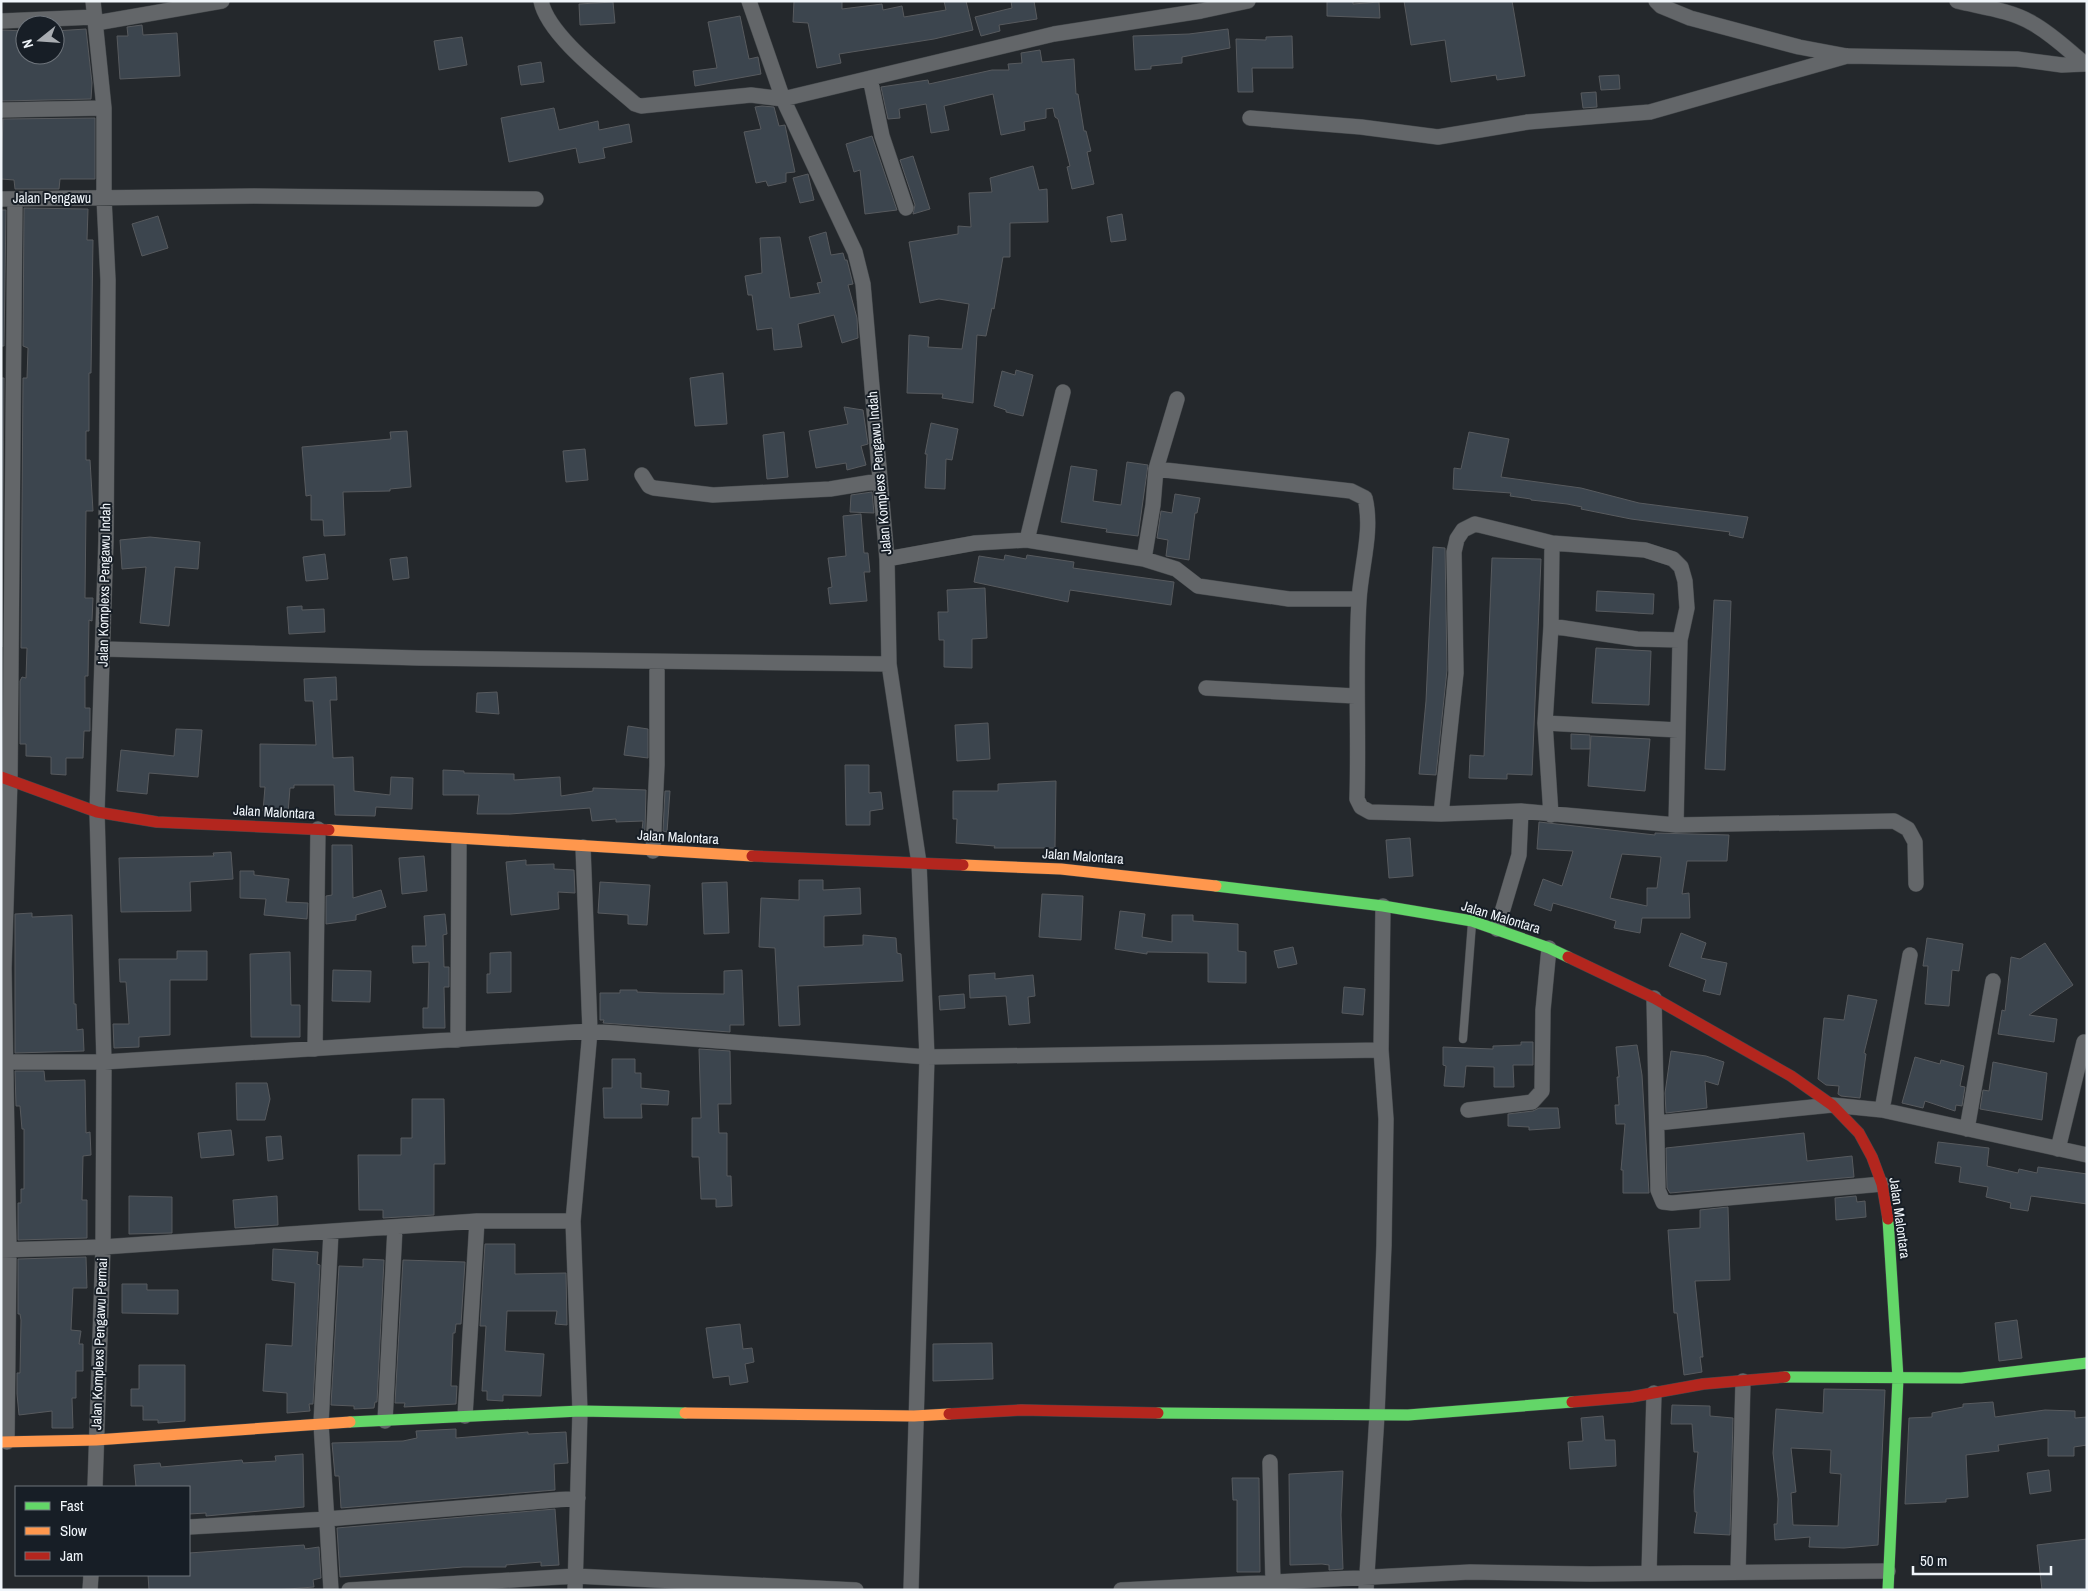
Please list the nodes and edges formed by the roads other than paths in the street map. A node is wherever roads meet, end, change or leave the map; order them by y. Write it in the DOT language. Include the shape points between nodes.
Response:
graph roads {
  1 [pos="92,1"];
  2 [pos="222,1"];
  3 [pos="541,1"];
  4 [pos="749,1"];
  5 [pos="1248,1"];
  6 [pos="1656,1"];
  7 [pos="1957,1"];
  8 [pos="170,6"];
  9 [pos="96,20"];
  10 [pos="1,21"];
  11 [pos="1847,56"];
  12 [pos="870,78"];
  13 [pos="783,99"];
  14 [pos="104,108"];
  15 [pos="1,110"];
  16 [pos="1250,118"];
  17 [pos="104,198"];
  18 [pos="536,198"];
  19 [pos="8,199"];
  20 [pos="906,208"];
  21 [pos="1063,392"];
  22 [pos="1176,399"];
  23 [pos="1156,469"];
  24 [pos="642,475"];
  25 [pos="879,482"];
  26 [pos="1027,540"];
  27 [pos="1552,543"];
  28 [pos="887,558"];
  29 [pos="1144,559"];
  30 [pos="1359,599"];
  31 [pos="1551,626"];
  32 [pos="1680,640"];
  33 [pos="104,649"];
  34 [pos="657,662"];
  35 [pos="889,664"];
  36 [pos="1206,688"];
  37 [pos="1355,696"];
  38 [pos="1545,723"];
  39 [pos="1678,730"];
  40 [pos="6,778"];
  41 [pos="1521,811"];
  42 [pos="97,812"];
  43 [pos="1442,814"];
  44 [pos="1551,815"];
  45 [pos="1676,825"];
  46 [pos="318,829"];
  47 [pos="459,840"];
  48 [pos="583,847"];
  49 [pos="653,851"];
  50 [pos="919,863"];
  51 [pos="1916,884"];
  52 [pos="1383,906"];
  53 [pos="1472,921"];
  54 [pos="1498,929"];
  55 [pos="1549,948"];
  56 [pos="1910,955"];
  57 [pos="1993,980"];
  58 [pos="1654,998"];
  59 [pos="590,1031"];
  60 [pos="1463,1039"];
  61 [pos="458,1040"];
  62 [pos="2084,1042"];
  63 [pos="315,1049"];
  64 [pos="1381,1050"];
  65 [pos="927,1057"];
  66 [pos="4,1062"];
  67 [pos="104,1062"];
  68 [pos="1832,1105"];
  69 [pos="1468,1110"];
  70 [pos="1882,1110"];
  71 [pos="1658,1123"];
  72 [pos="1967,1129"];
  73 [pos="2058,1148"];
  74 [pos="2087,1155"];
  75 [pos="1882,1184"];
  76 [pos="477,1221"];
  77 [pos="573,1221"];
  78 [pos="394,1228"];
  79 [pos="331,1232"];
  80 [pos="103,1247"];
  81 [pos="5,1249"];
  82 [pos="2087,1363"];
  83 [pos="1898,1378"];
  84 [pos="1743,1381"];
  85 [pos="1654,1392"];
  86 [pos="580,1411"];
  87 [pos="1377,1415"];
  88 [pos="465,1416"];
  89 [pos="914,1416"];
  90 [pos="385,1421"];
  91 [pos="322,1423"];
  92 [pos="96,1440"];
  93 [pos="4,1442"];
  94 [pos="1270,1462"];
  95 [pos="95,1486"];
  96 [pos="578,1498"];
  97 [pos="327,1519"];
  98 [pos="190,1528"];
  99 [pos="1888,1571"];
  100 [pos="1738,1572"];
  101 [pos="1649,1573"];
  102 [pos="91,1576"];
  103 [pos="575,1583"];
  104 [pos="1273,1583"];
  105 [pos="1367,1584"];
  106 [pos="500,1585"];
  107 [pos="427,1587"];
  108 [pos="743,1587"];
  109 [pos="90,1590"];
  110 [pos="331,1590"];
  111 [pos="349,1590"];
  112 [pos="856,1590"];
  113 [pos="911,1590"];
  114 [pos="1121,1590"];
  115 [pos="1888,1590"];
  1 -- 9 [label="street, Jalan Komplexs Pengawu Indah"];
  2 -- 8 [label="street"];
  3 -- 13 [label="street" via="547,18 560,36 635,104 751,95"];
  4 -- 13 [label="street, Jalan Komplexs Pengawu Indah"];
  5 -- 12 [label="street" via="1201,12 1054,34"];
  6 -- 11 [label="street" via="1690,18 1799,47"];
  7 -- 11 [label="street" via="2031,22 2085,64 2062,65 2008,58"];
  8 -- 9 [label="street"];
  9 -- 10 [label="street"];
  9 -- 14 [label="street, Jalan Komplexs Pengawu Indah"];
  11 -- 16 [label="street" via="1650,112 1528,122 1438,137"];
  12 -- 13 [label="street"];
  12 -- 20 [label="street" via="882,136"];
  13 -- 25 [label="street, Jalan Komplexs Pengawu Indah" via="818,170 860,269"];
  14 -- 15 [label="street"];
  14 -- 17 [label="street, Jalan Komplexs Pengawu Indah"];
  17 -- 18 [label="street, Jalan Pengawu"];
  17 -- 19 [label="street, Jalan Pengawu"];
  17 -- 33 [label="street, Jalan Komplexs Pengawu Indah" via="108,280"];
  19 -- 40 [label="street"];
  21 -- 26 [label="street"];
  22 -- 23 [label="street"];
  23 -- 29 [label="street"];
  23 -- 30 [label="street" via="1351,491 1365,498 1369,515"];
  24 -- 25 [label="street" via="654,488 713,495 830,489"];
  25 -- 28 [label="street, Jalan Komplexs Pengawu Indah"];
  26 -- 28 [label="street" via="975,543"];
  26 -- 29 [label="street"];
  27 -- 31 [label="street"];
  27 -- 32 [label="street" via="1645,550 1673,559 1681,568 1686,590 1687,608"];
  27 -- 43 [label="street" via="1475,524 1463,530 1457,539 1454,560 1456,673"];
  28 -- 35 [label="street, Jalan Komplexs Pengawu Indah"];
  29 -- 30 [label="street" via="1176,569 1198,586 1289,599"];
  30 -- 37 [label="street"];
  31 -- 32 [label="street" via="1637,639"];
  31 -- 38 [label="street"];
  32 -- 39 [label="street"];
  33 -- 34 [label="street"];
  33 -- 42 [label="street, Jalan Komplexs Pengawu Indah"];
  34 -- 35 [label="street"];
  34 -- 49 [label="street"];
  35 -- 50 [label="street, Jalan Komplexs Pengawu Indah"];
  36 -- 37 [label="street"];
  37 -- 43 [label="street" via="1357,799 1361,807 1370,812"];
  38 -- 39 [label="street"];
  38 -- 44 [label="street"];
  39 -- 45 [label="street"];
  40 -- 42 [label="street, Jalan Malontara"];
  40 -- 66 [label="street"];
  41 -- 43 [label="street"];
  41 -- 44 [label="street"];
  41 -- 54 [label="street" via="1519,855"];
  42 -- 46 [label="street, Jalan Malontara" via="157,822"];
  42 -- 67 [label="street, Jalan Komplexs Pengawu Indah"];
  44 -- 45 [label="street"];
  45 -- 51 [label="street" via="1894,821 1908,829 1915,842"];
  46 -- 47 [label="street, Jalan Malontara"];
  46 -- 63 [label="street"];
  47 -- 48 [label="street, Jalan Malontara"];
  47 -- 61 [label="street"];
  48 -- 49 [label="street, Jalan Malontara"];
  48 -- 59 [label="street"];
  49 -- 50 [label="street, Jalan Malontara"];
  50 -- 52 [label="street, Jalan Malontara" via="1129,874"];
  50 -- 65 [label="street, Jalan Komplexs Pengawu Indah"];
  52 -- 53 [label="street, Jalan Malontara"];
  52 -- 64 [label="street"];
  53 -- 54 [label="street, Jalan Malontara"];
  53 -- 60 [label="lane"];
  54 -- 55 [label="street, Jalan Malontara"];
  55 -- 58 [label="street, Jalan Malontara"];
  55 -- 69 [label="street" via="1542,1091 1532,1102"];
  56 -- 70 [label="street"];
  57 -- 72 [label="street"];
  58 -- 68 [label="street, Jalan Malontara" via="1792,1076"];
  58 -- 71 [label="street"];
  59 -- 61 [label="street"];
  59 -- 65 [label="street"];
  59 -- 77 [label="street"];
  61 -- 63 [label="street"];
  62 -- 73 [label="street"];
  63 -- 67 [label="street"];
  64 -- 65 [label="street"];
  64 -- 87 [label="street" via="1386,1118"];
  65 -- 89 [label="street, Jalan Komplexs Pengawu Indah"];
  66 -- 67 [label="street"];
  66 -- 81 [label="street, Jalan Komplexs Pengawu Permai"];
  67 -- 80 [label="street, Jalan Komplexs Pengawu Permai"];
  68 -- 70 [label="street"];
  68 -- 71 [label="street"];
  68 -- 75 [label="street, Jalan Malontara" via="1859,1133"];
  70 -- 72 [label="street"];
  71 -- 75 [label="street" via="1658,1190 1663,1202"];
  72 -- 73 [label="street"];
  73 -- 74 [label="street"];
  75 -- 83 [label="street, Jalan Malontara" via="1889,1228"];
  76 -- 77 [label="street"];
  76 -- 78 [label="street"];
  76 -- 88 [label="street"];
  77 -- 86 [label="street"];
  78 -- 79 [label="street"];
  78 -- 90 [label="street"];
  79 -- 80 [label="street"];
  79 -- 91 [label="street"];
  80 -- 81 [label="street, Jalan Komplexs Pengawu Permai"];
  80 -- 92 [label="street, Jalan Komplexs Pengawu Permai"];
  81 -- 93 [label="street, Jalan Komplexs Pengawu Permai"];
  82 -- 83 [label="street" via="1961,1378"];
  83 -- 84 [label="street" via="1802,1376"];
  83 -- 99 [label="street, Jalan Malontara"];
  84 -- 85 [label="street"];
  84 -- 100 [label="street"];
  85 -- 87 [label="street" via="1599,1400"];
  85 -- 101 [label="street"];
  86 -- 88 [label="street"];
  86 -- 89 [label="street"];
  86 -- 96 [label="street"];
  87 -- 89 [label="street" via="1020,1410"];
  87 -- 105 [label="street"];
  88 -- 90 [label="street"];
  89 -- 113 [label="street, Jalan Komplexs Pengawu Indah"];
  90 -- 91 [label="street"];
  91 -- 92 [label="street"];
  91 -- 97 [label="street"];
  92 -- 93 [label="street, Jalan Komplexs Pengawu Permai"];
  92 -- 95 [label="street, Jalan Komplexs Pengawu Permai"];
  94 -- 104 [label="street"];
  96 -- 97 [label="street"];
  96 -- 103 [label="street"];
  97 -- 98 [label="street"];
  97 -- 110 [label="street"];
  99 -- 100 [label="street"];
  99 -- 115 [label="street, Jalan Malontara"];
  100 -- 101 [label="street"];
  101 -- 105 [label="street" via="1404,1574"];
  102 -- 109 [label="street"];
  103 -- 106 [label="street"];
  103 -- 108 [label="street"];
  104 -- 105 [label="street"];
  104 -- 114 [label="street"];
  106 -- 107 [label="street"];
  107 -- 111 [label="street"];
  108 -- 112 [label="street"];
}
